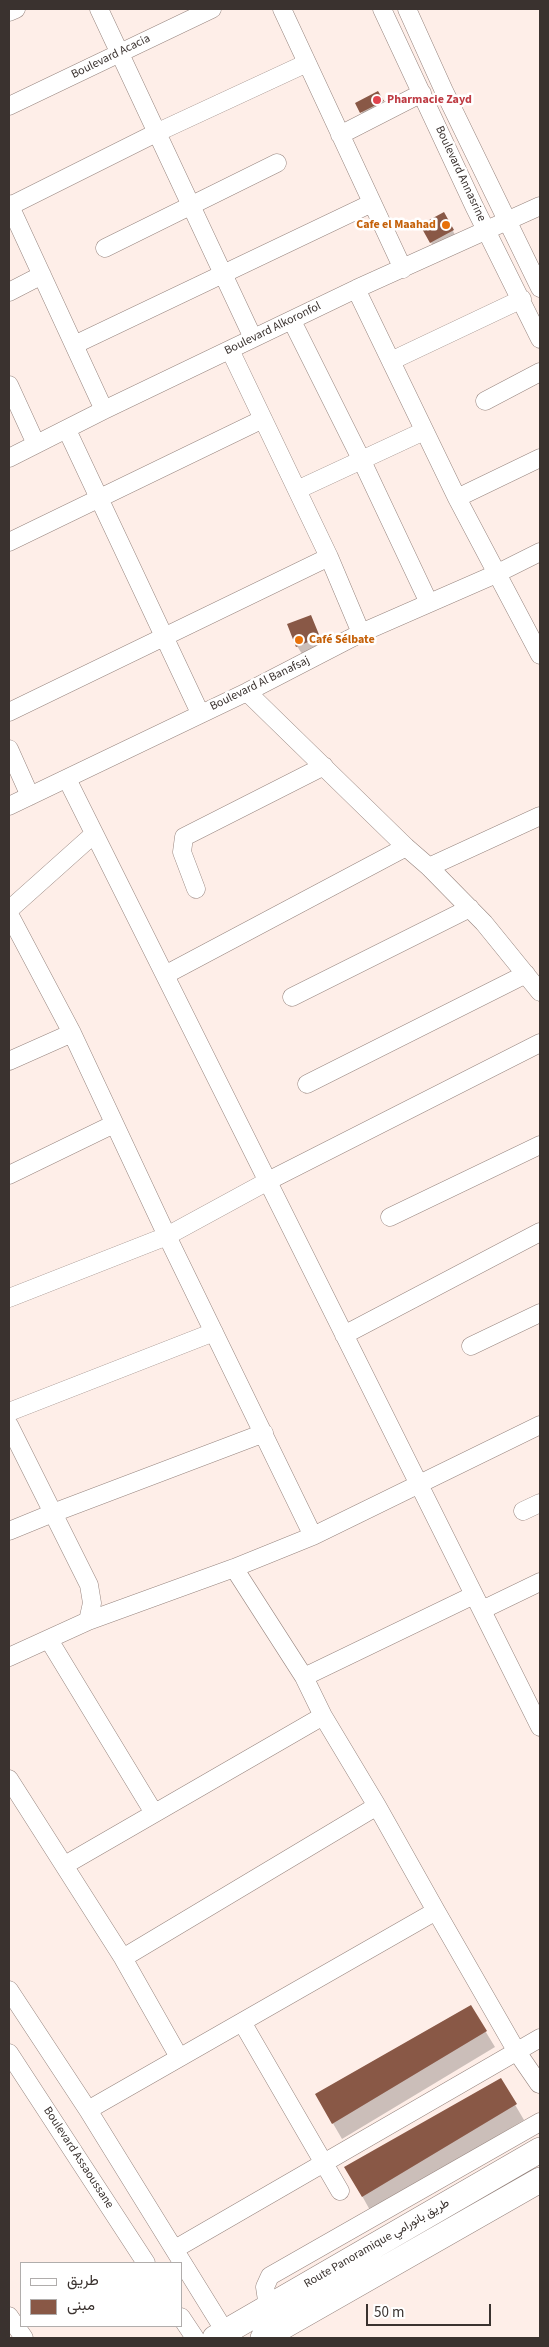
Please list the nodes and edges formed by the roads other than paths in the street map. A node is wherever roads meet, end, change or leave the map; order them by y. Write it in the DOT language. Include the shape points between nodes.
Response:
graph roads {
  1 [pos="16,9"];
  2 [pos="99,9"];
  3 [pos="212,9"];
  4 [pos="282,9"];
  5 [pos="382,9"];
  6 [pos="407,9"];
  7 [pos="9,12"];
  8 [pos="118,53"];
  9 [pos="307,63"];
  10 [pos="422,93"];
  11 [pos="9,106"];
  12 [pos="156,133"];
  13 [pos="340,135"];
  14 [pos="277,163"];
  15 [pos="372,203"];
  16 [pos="9,205"];
  17 [pos="189,205"];
  18 [pos="540,206"];
  19 [pos="508,222"];
  20 [pos="487,231"];
  21 [pos="105,248"];
  22 [pos="403,269"];
  23 [pos="222,275"];
  24 [pos="42,276"];
  25 [pos="540,288"];
  26 [pos="356,289"];
  27 [pos="9,292"];
  28 [pos="522,299"];
  29 [pos="292,321"];
  30 [pos="253,338"];
  31 [pos="540,339"];
  32 [pos="74,345"];
  33 [pos="230,350"];
  34 [pos="391,361"];
  35 [pos="540,372"];
  36 [pos="9,385"];
  37 [pos="485,401"];
  38 [pos="104,410"];
  39 [pos="263,418"];
  40 [pos="67,430"];
  41 [pos="424,431"];
  42 [pos="36,444"];
  43 [pos="9,458"];
  44 [pos="540,458"];
  45 [pos="362,461"];
  46 [pos="297,490"];
  47 [pos="457,498"];
  48 [pos="99,499"];
  49 [pos="9,542"];
  50 [pos="540,552"];
  51 [pos="329,557"];
  52 [pos="496,574"];
  53 [pos="429,603"];
  54 [pos="361,633"];
  55 [pos="162,636"];
  56 [pos="540,655"];
  57 [pos="246,692"];
  58 [pos="9,712"];
  59 [pos="200,713"];
  60 [pos="9,749"];
  61 [pos="324,766"];
  62 [pos="67,780"];
  63 [pos="30,796"];
  64 [pos="9,806"];
  65 [pos="540,816"];
  66 [pos="94,834"];
  67 [pos="406,847"];
  68 [pos="429,867"];
  69 [pos="196,890"];
  70 [pos="470,908"];
  71 [pos="9,912"];
  72 [pos="526,974"];
  73 [pos="165,976"];
  74 [pos="540,992"];
  75 [pos="292,997"];
  76 [pos="72,1033"];
  77 [pos="540,1043"];
  78 [pos="9,1061"];
  79 [pos="307,1084"];
  80 [pos="114,1124"];
  81 [pos="540,1145"];
  82 [pos="9,1175"];
  83 [pos="268,1182"];
  84 [pos="390,1217"];
  85 [pos="540,1232"];
  86 [pos="167,1236"];
  87 [pos="9,1298"];
  88 [pos="540,1313"];
  89 [pos="214,1332"];
  90 [pos="344,1335"];
  91 [pos="472,1346"];
  92 [pos="9,1412"];
  93 [pos="9,1425"];
  94 [pos="540,1425"];
  95 [pos="264,1433"];
  96 [pos="419,1485"];
  97 [pos="540,1503"];
  98 [pos="523,1511"];
  99 [pos="52,1512"];
  100 [pos="9,1532"];
  101 [pos="313,1536"];
  102 [pos="234,1568"];
  103 [pos="540,1582"];
  104 [pos="474,1595"];
  105 [pos="482,1610"];
  106 [pos="88,1621"];
  107 [pos="49,1640"];
  108 [pos="9,1657"];
  109 [pos="304,1677"];
  110 [pos="323,1716"];
  111 [pos="540,1727"];
  112 [pos="9,1779"];
  113 [pos="377,1806"];
  114 [pos="154,1813"];
  115 [pos="65,1865"];
  116 [pos="436,1911"];
  117 [pos="123,1958"];
  118 [pos="9,1990"];
  119 [pos="242,2022"];
  120 [pos="540,2038"];
  121 [pos="517,2052"];
  122 [pos="9,2053"];
  123 [pos="179,2057"];
  124 [pos="539,2084"];
  125 [pos="88,2110"];
  126 [pos="540,2122"];
  127 [pos="540,2150"];
  128 [pos="324,2163"];
  129 [pos="540,2180"];
  130 [pos="340,2191"];
  131 [pos="175,2249"];
  132 [pos="145,2262"];
  133 [pos="268,2307"];
  134 [pos="9,2316"];
  135 [pos="182,2318"];
  136 [pos="223,2336"];
  137 [pos="24,2338"];
  138 [pos="195,2338"];
  139 [pos="263,2338"];
  1 -- 7 [label="street"];
  2 -- 8 [label="street"];
  3 -- 8 [label="street, Boulevard Acacia"];
  4 -- 9 [label="street"];
  5 -- 10 [label="street, Boulevard Annasrine"];
  6 -- 19 [label="street, Boulevard Annasrine"];
  8 -- 11 [label="street, Boulevard Acacia"];
  8 -- 12 [label="street"];
  9 -- 12 [label="street"];
  9 -- 13 [label="street"];
  10 -- 13 [label="street"];
  10 -- 20 [label="street, Boulevard Annasrine"];
  12 -- 16 [label="street"];
  12 -- 17 [label="street"];
  13 -- 15 [label="street"];
  14 -- 17 [label="street"];
  15 -- 22 [label="street"];
  15 -- 23 [label="street"];
  16 -- 24 [label="street"];
  17 -- 21 [label="street"];
  17 -- 23 [label="street"];
  18 -- 19 [label="street, Boulevard Alkoronfol"];
  19 -- 20 [label="street, Boulevard Alkoronfol"];
  19 -- 25 [label="street, Boulevard Annasrine"];
  20 -- 22 [label="street, Boulevard Alkoronfol"];
  20 -- 28 [label="street, Boulevard Annasrine"];
  22 -- 26 [label="street, Boulevard Alkoronfol"];
  23 -- 30 [label="street"];
  23 -- 32 [label="street"];
  24 -- 27 [label="street"];
  24 -- 32 [label="street"];
  26 -- 29 [label="street, Boulevard Alkoronfol"];
  26 -- 34 [label="street"];
  28 -- 31 [label="street, Boulevard Annasrine"];
  28 -- 34 [label="street"];
  29 -- 30 [label="street, Boulevard Alkoronfol"];
  29 -- 45 [label="street"];
  30 -- 33 [label="street, Boulevard Alkoronfol"];
  32 -- 38 [label="street"];
  33 -- 38 [label="street, Boulevard Alkoronfol"];
  33 -- 39 [label="street"];
  34 -- 41 [label="street"];
  35 -- 37 [label="street"];
  36 -- 42 [label="street"];
  38 -- 40 [label="street, Boulevard Alkoronfol"];
  39 -- 46 [label="street"];
  39 -- 48 [label="street"];
  40 -- 42 [label="street, Boulevard Alkoronfol"];
  40 -- 48 [label="street"];
  41 -- 45 [label="street"];
  41 -- 47 [label="street"];
  42 -- 43 [label="street, Boulevard Alkoronfol"];
  44 -- 47 [label="street"];
  45 -- 46 [label="street"];
  45 -- 53 [label="street"];
  46 -- 51 [label="street"];
  47 -- 52 [label="street"];
  48 -- 49 [label="street"];
  48 -- 55 [label="street"];
  50 -- 52 [label="street, Boulevard Al Banafsaj"];
  51 -- 54 [label="street"];
  51 -- 55 [label="street"];
  52 -- 53 [label="street, Boulevard Al Banafsaj"];
  52 -- 56 [label="street"];
  53 -- 54 [label="street, Boulevard Al Banafsaj"];
  54 -- 57 [label="street, Boulevard Al Banafsaj"];
  55 -- 58 [label="street"];
  55 -- 59 [label="street"];
  57 -- 59 [label="street, Boulevard Al Banafsaj"];
  57 -- 61 [label="street"];
  59 -- 62 [label="street, Boulevard Al Banafsaj"];
  60 -- 63 [label="street"];
  61 -- 67 [label="street"];
  61 -- 69 [label="street" via="184,837 183,858"];
  62 -- 63 [label="street, Boulevard Al Banafsaj"];
  62 -- 66 [label="street"];
  63 -- 64 [label="street, Boulevard Al Banafsaj"];
  65 -- 68 [label="street"];
  66 -- 71 [label="street"];
  66 -- 73 [label="street"];
  67 -- 68 [label="street"];
  67 -- 73 [label="street"];
  68 -- 70 [label="street"];
  70 -- 72 [label="street"];
  70 -- 75 [label="street"];
  71 -- 76 [label="street"];
  72 -- 74 [label="street"];
  72 -- 79 [label="street"];
  73 -- 83 [label="street"];
  76 -- 78 [label="street"];
  76 -- 80 [label="street"];
  77 -- 83 [label="street"];
  80 -- 82 [label="street"];
  80 -- 86 [label="street"];
  81 -- 84 [label="street"];
  83 -- 86 [label="street"];
  83 -- 90 [label="street"];
  85 -- 90 [label="street"];
  86 -- 87 [label="street"];
  86 -- 89 [label="street"];
  88 -- 91 [label="street"];
  89 -- 92 [label="street"];
  89 -- 95 [label="street"];
  90 -- 96 [label="street"];
  93 -- 99 [label="street"];
  94 -- 96 [label="street"];
  95 -- 99 [label="street"];
  95 -- 101 [label="street"];
  96 -- 101 [label="street"];
  96 -- 104 [label="street"];
  97 -- 98 [label="street"];
  99 -- 100 [label="street"];
  99 -- 106 [label="street" via="89,1585 92,1603"];
  101 -- 102 [label="street"];
  102 -- 106 [label="street"];
  102 -- 109 [label="street"];
  103 -- 105 [label="street"];
  104 -- 105 [label="street"];
  104 -- 109 [label="street"];
  105 -- 111 [label="street"];
  106 -- 107 [label="street"];
  107 -- 108 [label="street"];
  107 -- 114 [label="street"];
  109 -- 110 [label="street"];
  110 -- 113 [label="street"];
  110 -- 114 [label="street"];
  112 -- 115 [label="street"];
  113 -- 116 [label="street"];
  113 -- 117 [label="street"];
  114 -- 115 [label="street"];
  115 -- 117 [label="street"];
  116 -- 119 [label="street"];
  116 -- 121 [label="street"];
  117 -- 123 [label="street"];
  118 -- 125 [label="street"];
  119 -- 123 [label="street"];
  119 -- 128 [label="street"];
  120 -- 121 [label="street"];
  121 -- 124 [label="street"];
  121 -- 128 [label="street"];
  122 -- 132 [label="street, Boulevard Assaoussane"];
  123 -- 125 [label="street"];
  125 -- 131 [label="street"];
  126 -- 133 [label="street" via="270,2276 265,2287"];
  127 -- 133 [label="street, Route Panoramique طريق بانورامي"];
  128 -- 130 [label="street"];
  128 -- 131 [label="street"];
  129 -- 139 [label="street, Route Panoramique طريق بانورامي"];
  131 -- 136 [label="street"];
  133 -- 136 [label="street, Route Panoramique طريق بانورامي"];
  134 -- 137 [label="street"];
  135 -- 138 [label="street"];
}
